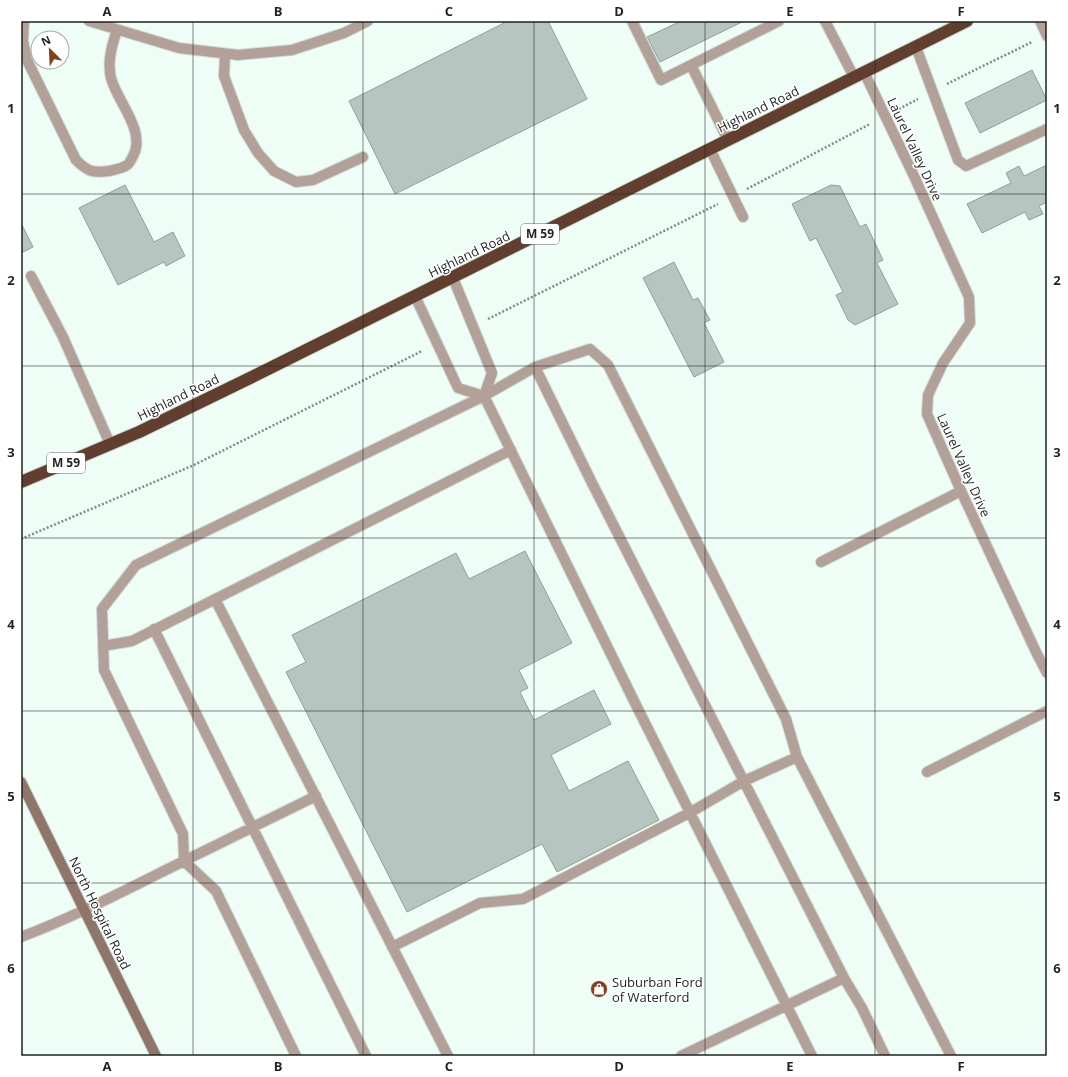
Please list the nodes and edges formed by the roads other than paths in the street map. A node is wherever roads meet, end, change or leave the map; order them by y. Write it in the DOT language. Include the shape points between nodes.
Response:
graph roads {
  1 [pos="24,21"];
  2 [pos="89,21"];
  3 [pos="368,21"];
  4 [pos="632,21"];
  5 [pos="779,21"];
  6 [pos="826,21"];
  7 [pos="967,21"];
  8 [pos="1040,21"];
  9 [pos="766,24"];
  10 [pos="116,30"];
  11 [pos="1047,35"];
  12 [pos="916,46"];
  13 [pos="225,54"];
  14 [pos="691,65"];
  15 [pos="859,75"];
  16 [pos="1047,129"];
  17 [pos="728,140"];
  18 [pos="710,149"];
  19 [pos="363,157"];
  20 [pos="743,217"];
  21 [pos="31,276"];
  22 [pos="453,278"];
  23 [pos="415,296"];
  24 [pos="535,367"];
  25 [pos="484,396"];
  26 [pos="110,444"];
  27 [pos="511,450"];
  28 [pos="21,482"];
  29 [pos="961,491"];
  30 [pos="821,562"];
  31 [pos="215,599"];
  32 [pos="154,629"];
  33 [pos="103,646"];
  34 [pos="1047,673"];
  35 [pos="1047,711"];
  36 [pos="797,757"];
  37 [pos="927,772"];
  38 [pos="744,781"];
  39 [pos="21,782"];
  40 [pos="316,796"];
  41 [pos="691,812"];
  42 [pos="252,827"];
  43 [pos="184,861"];
  44 [pos="84,910"];
  45 [pos="21,937"];
  46 [pos="392,947"];
  47 [pos="844,978"];
  48 [pos="786,1005"];
  49 [pos="156,1056"];
  50 [pos="296,1056"];
  51 [pos="366,1056"];
  52 [pos="448,1056"];
  53 [pos="681,1056"];
  54 [pos="812,1056"];
  55 [pos="885,1056"];
  56 [pos="952,1056"];
  1 -- 10 [label="street" via="22,41 27,60 76,160 85,169 97,172 111,171 127,165 136,151 137,139 132,122 111,79 110,50"];
  2 -- 10 [label="street"];
  3 -- 13 [label="street" via="344,33 292,50"];
  4 -- 14 [label="street" via="661,80"];
  5 -- 9 [label="street"];
  6 -- 15 [label="street, Laurel Valley Drive"];
  7 -- 12 [label="highway, Highland Road / M 59"];
  8 -- 11 [label="street"];
  9 -- 14 [label="street"];
  10 -- 13 [label="street" via="180,48"];
  12 -- 15 [label="highway, Highland Road / M 59"];
  12 -- 16 [label="street" via="958,160 966,166"];
  13 -- 19 [label="street" via="224,76 244,130 258,153 274,171 296,182 313,180"];
  14 -- 17 [label="street"];
  15 -- 17 [label="highway, Highland Road / M 59"];
  15 -- 29 [label="street, Laurel Valley Drive" via="913,174 969,297 970,323 942,363 928,395 927,414"];
  17 -- 18 [label="highway, Highland Road / M 59"];
  18 -- 20 [label="street"];
  18 -- 22 [label="highway, Highland Road / M 59"];
  21 -- 26 [label="street" via="63,337"];
  22 -- 23 [label="highway, Highland Road / M 59"];
  22 -- 25 [label="street" via="492,373"];
  23 -- 25 [label="street" via="458,388"];
  23 -- 26 [label="highway, Highland Road / M 59"];
  24 -- 25 [label="street"];
  24 -- 36 [label="street" via="590,350 608,364 786,719"];
  24 -- 38 [label="street"];
  25 -- 27 [label="street"];
  25 -- 33 [label="street" via="136,565 102,609"];
  26 -- 28 [label="highway, Highland Road / M 59"];
  27 -- 31 [label="street"];
  27 -- 41 [label="street"];
  29 -- 30 [label="street"];
  29 -- 34 [label="street, Laurel Valley Drive"];
  31 -- 32 [label="street"];
  31 -- 40 [label="street"];
  32 -- 33 [label="street" via="132,641"];
  32 -- 42 [label="street"];
  33 -- 43 [label="street" via="104,670 183,834"];
  35 -- 37 [label="street"];
  36 -- 38 [label="street"];
  36 -- 56 [label="street"];
  38 -- 41 [label="street"];
  38 -- 47 [label="street"];
  39 -- 44 [label="street, North Hospital Road"];
  40 -- 42 [label="street"];
  40 -- 46 [label="street"];
  41 -- 46 [label="street" via="523,899 480,903"];
  41 -- 48 [label="street"];
  42 -- 43 [label="street"];
  42 -- 51 [label="street"];
  43 -- 44 [label="street"];
  43 -- 50 [label="street" via="216,891"];
  44 -- 45 [label="street"];
  44 -- 49 [label="street, North Hospital Road"];
  46 -- 52 [label="street"];
  47 -- 48 [label="street"];
  47 -- 55 [label="street"];
  48 -- 53 [label="street"];
  48 -- 54 [label="street"];
}
